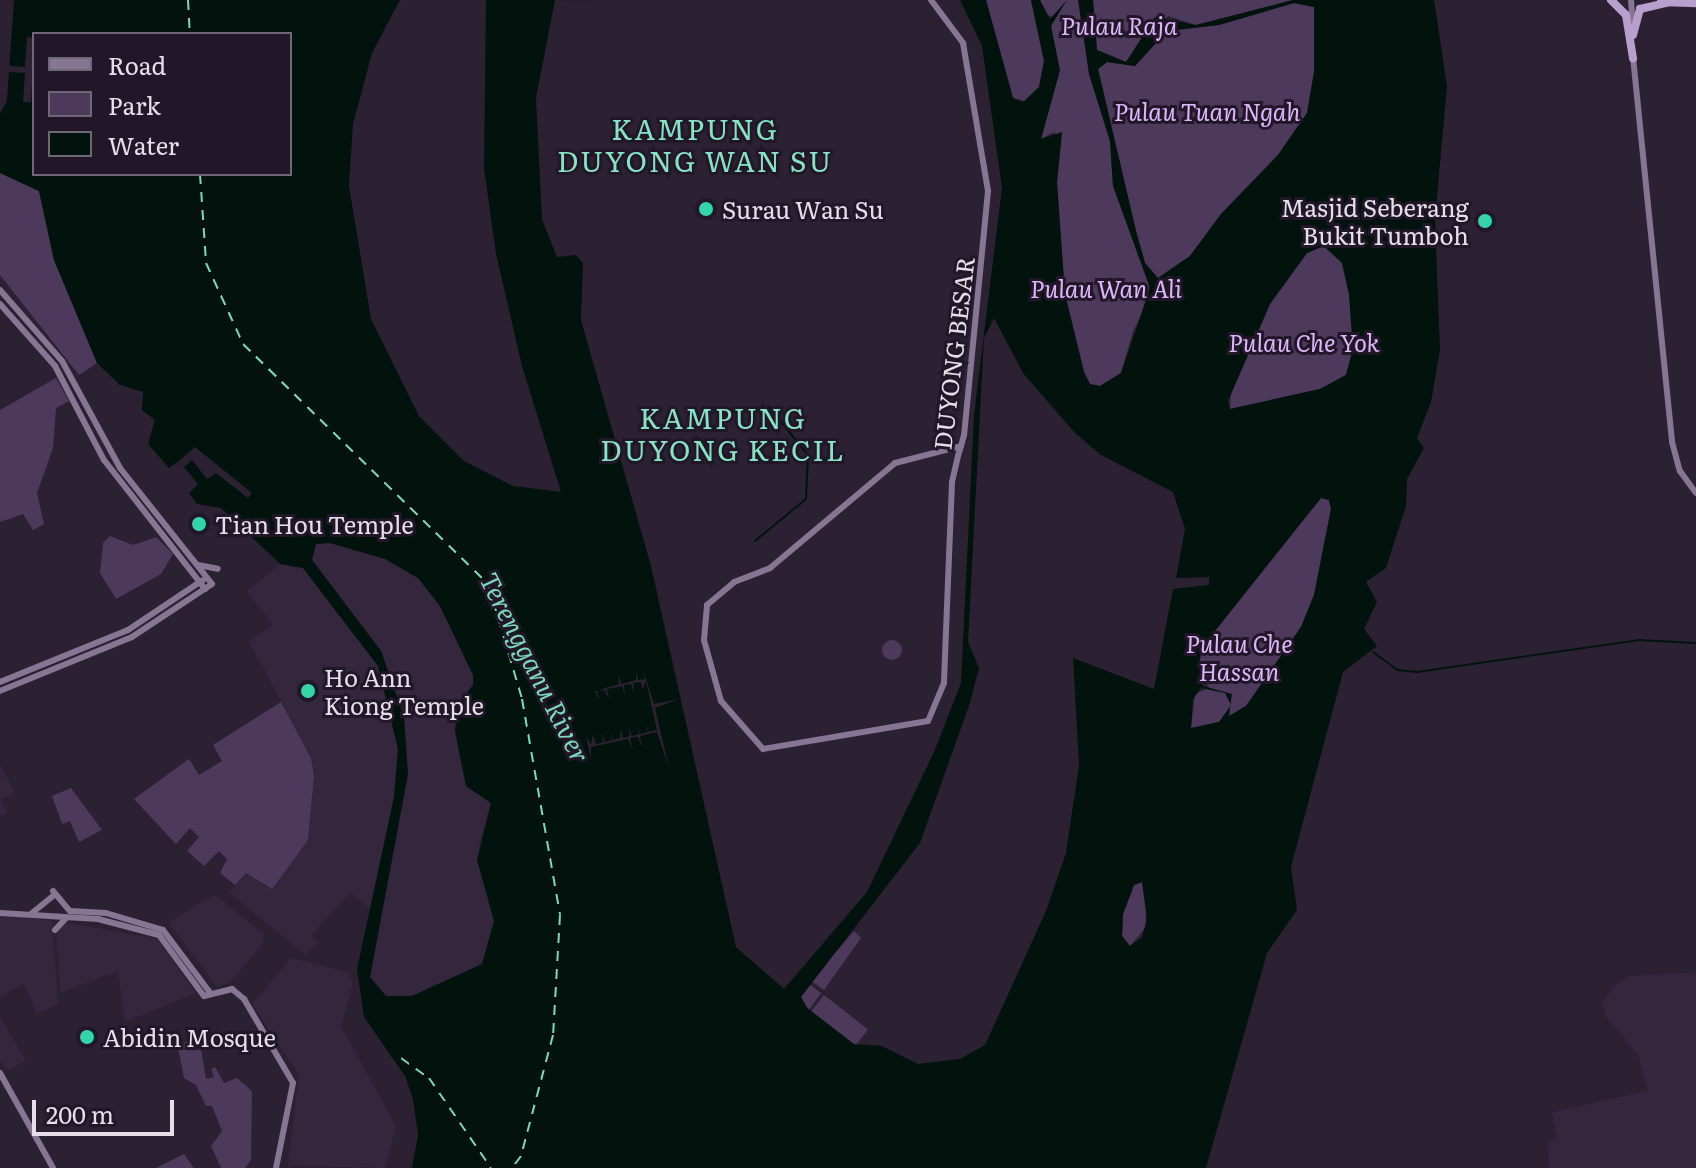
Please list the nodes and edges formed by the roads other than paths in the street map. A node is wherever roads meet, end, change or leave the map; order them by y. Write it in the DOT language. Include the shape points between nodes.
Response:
graph roads {
  1 [pos="931,0"];
  2 [pos="1611,0"];
  3 [pos="1631,0"];
  4 [pos="1645,0"];
  5 [pos="1666,3"];
  6 [pos="1696,3"];
  7 [pos="1633,35"];
  8 [pos="1633,58"];
  9 [pos="0,290"];
  10 [pos="0,304"];
  11 [pos="961,446"];
  12 [pos="1696,493"];
  13 [pos="194,563"];
  14 [pos="218,569"];
  15 [pos="190,570"];
  16 [pos="203,580"];
  17 [pos="205,589"];
  18 [pos="187,591"];
  19 [pos="0,682"];
  20 [pos="0,691"];
  21 [pos="0,913"];
  22 [pos="32,913"];
  23 [pos="70,914"];
  24 [pos="55,930"];
  25 [pos="2,1080"];
  26 [pos="53,1168"];
  27 [pos="276,1168"];
  1 -- 11 [label="street, DUYONG BESAR" via="963,43 987,178 986,235"];
  2 -- 8 [label="highway" via="1626,15"];
  3 -- 7 [label="street"];
  4 -- 5 [label="highway"];
  5 -- 6 [label="highway"];
  5 -- 7 [label="highway" via="1640,9"];
  7 -- 8 [label="street"];
  8 -- 12 [label="street" via="1672,442 1680,471"];
  9 -- 13 [label="street" via="62,361 112,455"];
  10 -- 15 [label="street" via="55,366 104,460"];
  11 -- 11 [label="street, DUYONG BESAR" via="952,482 944,683 928,721 763,749 721,701 703,620 715,595 770,568 895,463"];
  13 -- 14 [label="street"];
  13 -- 16 [label="street"];
  15 -- 16 [label="street"];
  15 -- 18 [label="street"];
  16 -- 17 [label="street"];
  16 -- 17 [label="street" via="212,584"];
  16 -- 18 [label="street"];
  17 -- 20 [label="street" via="132,637"];
  18 -- 19 [label="street" via="128,630"];
  21 -- 22 [label="street"];
  22 -- 23 [label="street"];
  22 -- 23 [label="street" via="53,893"];
  23 -- 24 [label="street"];
  23 -- 27 [label="street" via="159,935 207,995 232,989 250,1005 293,1083"];
  25 -- 26 [label="street"];
}
